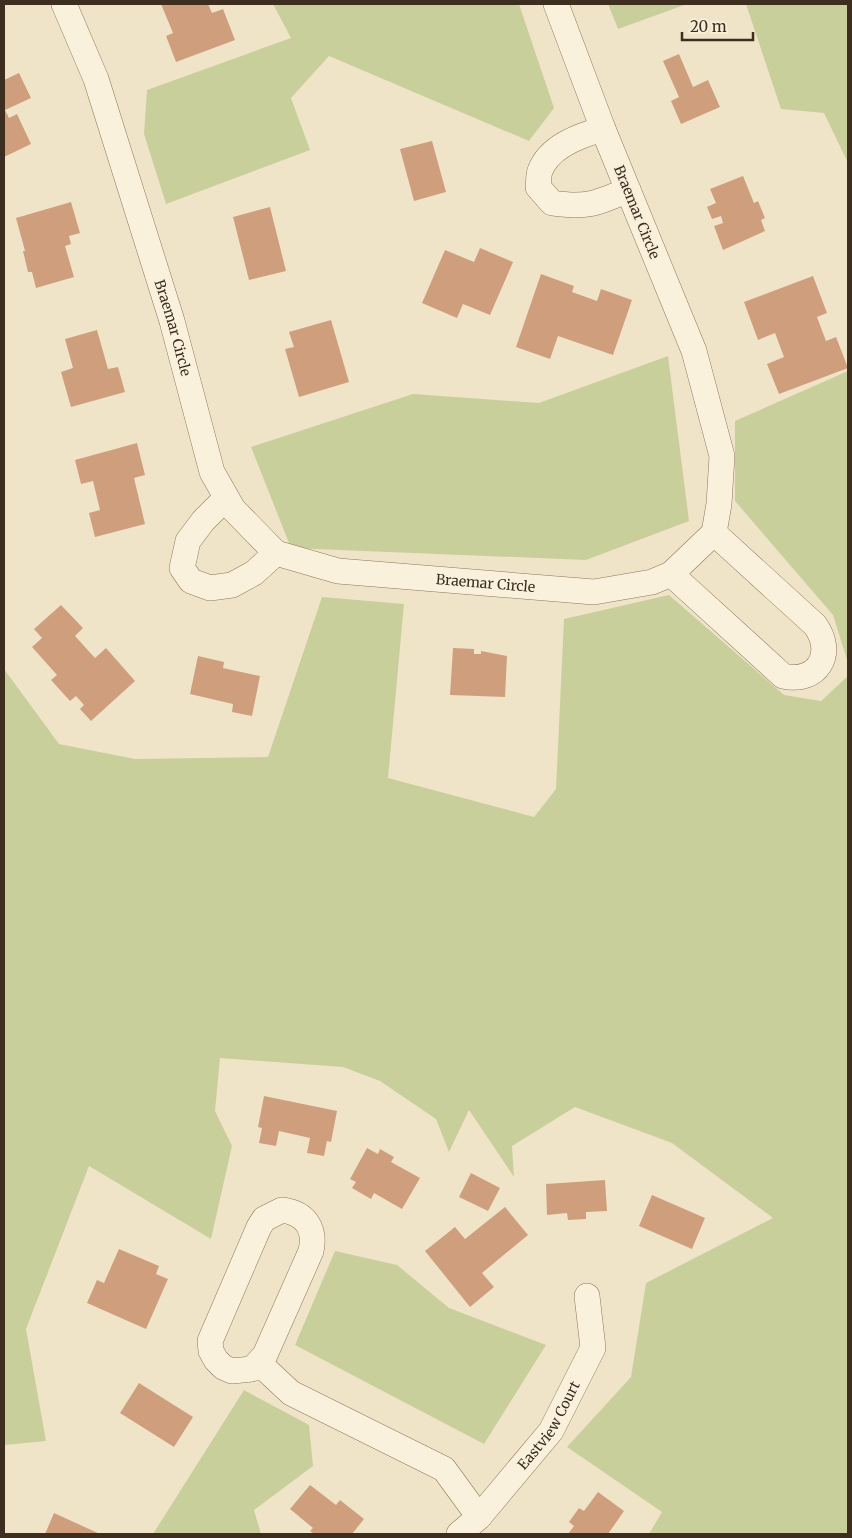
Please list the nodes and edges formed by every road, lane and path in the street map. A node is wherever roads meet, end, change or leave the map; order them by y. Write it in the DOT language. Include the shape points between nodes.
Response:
graph roads {
  1 [pos="64,4"];
  2 [pos="556,4"];
  3 [pos="603,129"];
  4 [pos="628,190"];
  5 [pos="226,498"];
  6 [pos="714,533"];
  7 [pos="276,553"];
  8 [pos="671,574"];
  9 [pos="587,1296"];
  10 [pos="260,1363"];
  11 [pos="479,1517"];
  12 [pos="459,1534"];
  1 -- 5 [label="street, Braemar Circle" via="96,79 172,321 212,472"];
  2 -- 3 [label="street, Braemar Circle"];
  3 -- 4 [label="street, Braemar Circle"];
  3 -- 4 [label="street" via="576,137 553,153 540,171 538,187 552,203 578,207"];
  4 -- 6 [label="street, Braemar Circle" via="694,351 722,456"];
  5 -- 7 [label="street, Braemar Circle"];
  5 -- 7 [label="street" via="202,521 188,541 182,568 191,581 210,588 232,584 254,573"];
  6 -- 8 [label="street, Braemar Circle"];
  6 -- 8 [label="street" via="822,634 824,654 813,672 804,677 783,676"];
  7 -- 8 [label="street, Braemar Circle" via="338,571 594,592 652,582"];
  9 -- 11 [label="street, Eastview Court" via="593,1348 551,1431"];
  10 -- 10 [label="street" via="242,1371 228,1369 216,1360 210,1341 259,1227 272,1213 292,1211 308,1222 314,1241"];
  10 -- 11 [label="street" via="291,1393 444,1469"];
  11 -- 12 [label="street, Eastview Court"];
}
